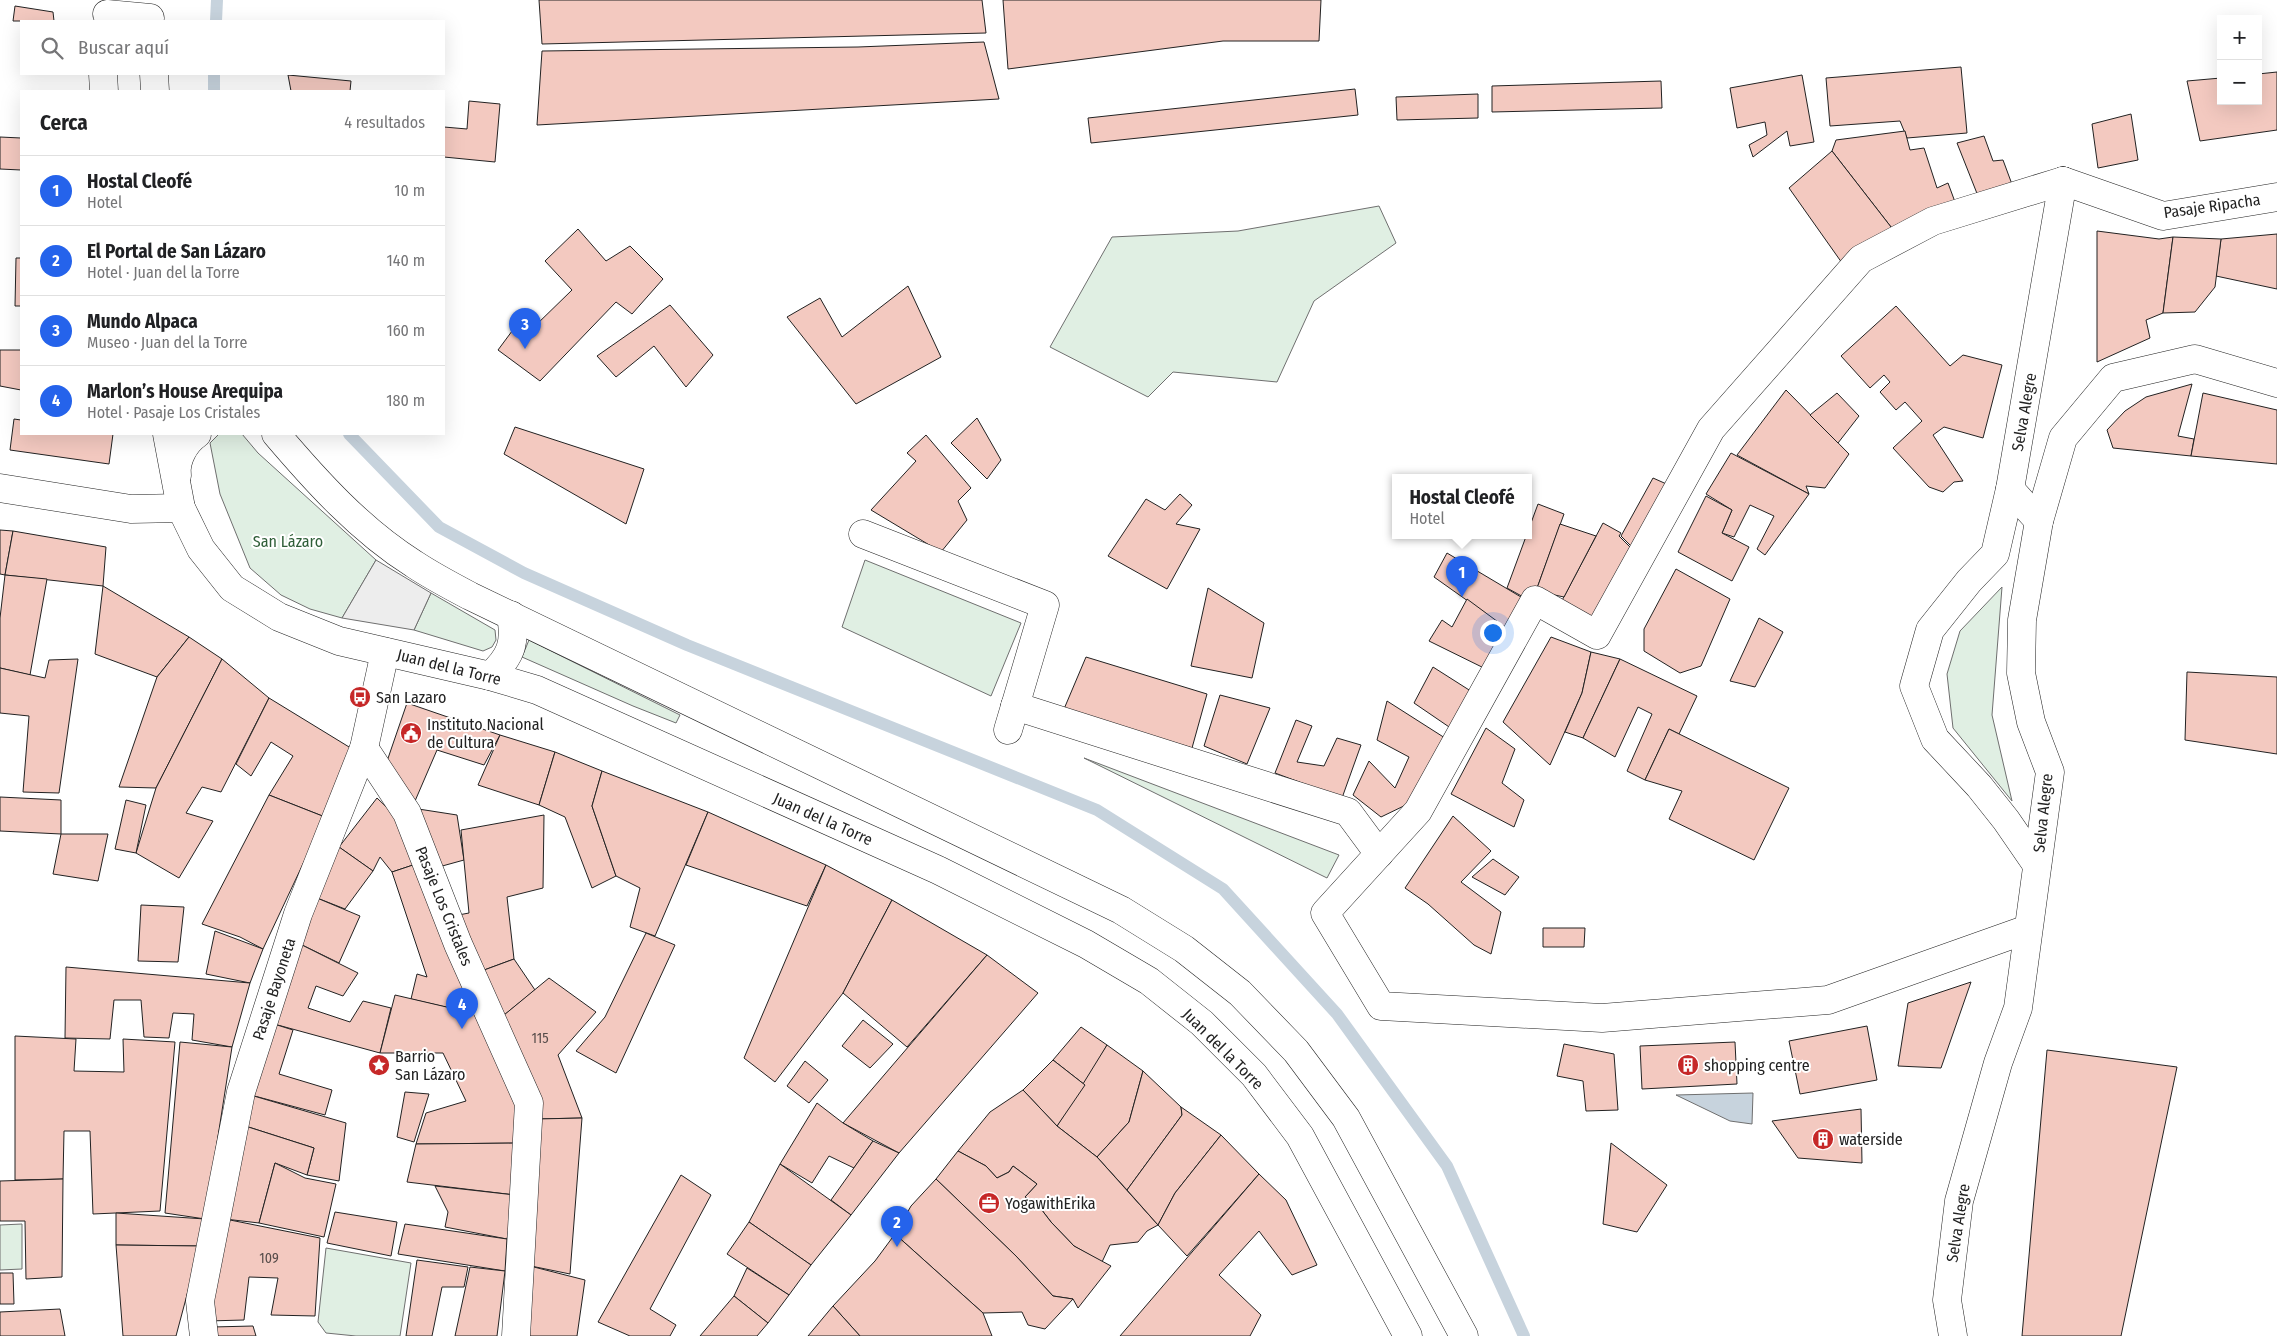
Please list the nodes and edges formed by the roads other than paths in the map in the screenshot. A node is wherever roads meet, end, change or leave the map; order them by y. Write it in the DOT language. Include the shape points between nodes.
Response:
graph roads {
  1 [pos="107,12"];
  2 [pos="151,13"];
  3 [pos="103,75"];
  4 [pos="154,75"];
  5 [pos="104,90"];
  6 [pos="155,90"];
  7 [pos="2063,181"];
  8 [pos="2277,197"];
  9 [pos="2277,383"];
  10 [pos="167,435"];
  11 [pos="196,435"];
  12 [pos="277,435"];
  13 [pos="0,488"];
  14 [pos="2010,489"];
  15 [pos="181,508"];
  16 [pos="2040,521"];
  17 [pos="863,534"];
  18 [pos="511,615"];
  19 [pos="385,652"];
  20 [pos="490,676"];
  21 [pos="364,748"];
  22 [pos="1379,854"];
  23 [pos="2037,865"];
  24 [pos="2028,929"];
  25 [pos="204,1336"];
  26 [pos="516,1336"];
  27 [pos="1408,1336"];
  28 [pos="1464,1336"];
  29 [pos="1953,1336"];
  1 -- 2 [label="street"];
  3 -- 5 [label="street"];
  4 -- 6 [label="street"];
  7 -- 8 [label="street, Pasaje Ripacha" via="2163,216"];
  7 -- 14 [label="street, Selva Alegre"];
  7 -- 22 [label="street" via="1932,221 1861,259 1711,429 1597,635 1535,600 1418,811"];
  9 -- 16 [label="street, Selva Alegre" via="2195,358 2113,378 2063,438"];
  10 -- 15 [label="street, Juan del la Torre"];
  11 -- 15 [label="street" via="188,440 176,467"];
  12 -- 18 [label="street" via="316,480 363,525 413,564"];
  13 -- 15 [label="street" via="131,509"];
  14 -- 16 [label="street"];
  14 -- 23 [label="street, Selva Alegre" via="1995,554 1930,630 1914,686 1935,739 1979,786"];
  15 -- 19 [label="street, Juan del la Torre" via="201,549 232,588 278,617 339,640"];
  16 -- 23 [label="street, Selva Alegre" via="2022,620 2021,673 2032,722 2050,772"];
  17 -- 22 [label="street" via="1045,605 1011,718 1348,812"];
  18 -- 20 [label="street" via="515,633 511,649 504,663"];
  18 -- 28 [label="street" via="1121,910 1184,949 1240,993 1296,1050 1346,1118"];
  19 -- 20 [label="street, Juan del la Torre"];
  19 -- 21 [label="street, Pasaje Bayoneta"];
  20 -- 27 [label="street, Juan del la Torre" via="537,690 938,870 1086,944 1149,982 1202,1023 1254,1076 1300,1136"];
  21 -- 25 [label="street, Pasaje Bayoneta" via="298,914 241,1092 200,1301"];
  21 -- 26 [label="street, Pasaje Los Cristales" via="407,813 458,944 529,1103"];
  22 -- 24 [label="street" via="1325,913 1381,1006 1602,1018 1828,1000"];
  23 -- 24 [label="street, Selva Alegre"];
  24 -- 29 [label="street, Selva Alegre" via="2018,1008 1998,1063 1959,1201 1948,1300"];
}
